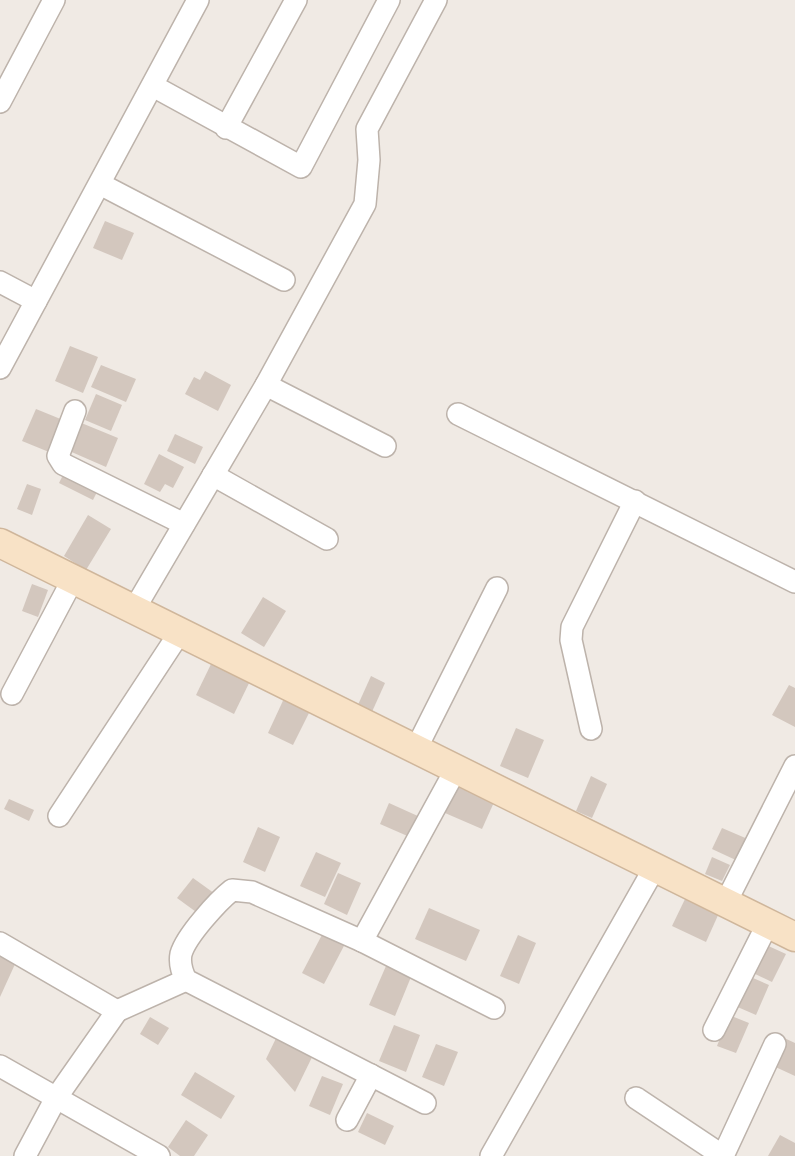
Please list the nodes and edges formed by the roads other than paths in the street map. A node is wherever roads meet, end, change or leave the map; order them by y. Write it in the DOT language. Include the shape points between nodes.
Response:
graph roads {
  1 [pos="54,0"];
  2 [pos="198,0"];
  3 [pos="296,0"];
  4 [pos="389,0"];
  5 [pos="436,0"];
  6 [pos="153,86"];
  7 [pos="0,102"];
  8 [pos="226,128"];
  9 [pos="100,184"];
  10 [pos="284,280"];
  11 [pos="0,282"];
  12 [pos="36,301"];
  13 [pos="0,368"];
  14 [pos="266,385"];
  15 [pos="75,411"];
  16 [pos="458,414"];
  17 [pos="385,446"];
  18 [pos="213,475"];
  19 [pos="635,501"];
  20 [pos="184,524"];
  21 [pos="327,539"];
  22 [pos="0,543"];
  23 [pos="73,579"];
  24 [pos="795,582"];
  25 [pos="497,588"];
  26 [pos="135,608"];
  27 [pos="180,632"];
  28 [pos="12,694"];
  29 [pos="591,729"];
  30 [pos="416,749"];
  31 [pos="795,766"];
  32 [pos="456,768"];
  33 [pos="59,816"];
  34 [pos="655,867"];
  35 [pos="726,902"];
  36 [pos="768,923"];
  37 [pos="795,937"];
  38 [pos="362,941"];
  39 [pos="0,943"];
  40 [pos="186,981"];
  41 [pos="494,1008"];
  42 [pos="117,1011"];
  43 [pos="714,1030"];
  44 [pos="775,1044"];
  45 [pos="0,1066"];
  46 [pos="371,1075"];
  47 [pos="56,1098"];
  48 [pos="636,1098"];
  49 [pos="425,1103"];
  50 [pos="347,1120"];
  51 [pos="24,1156"];
  52 [pos="159,1156"];
  53 [pos="491,1156"];
  54 [pos="723,1156"];
  1 -- 7 [label="street"];
  2 -- 6 [label="street"];
  3 -- 8 [label="street"];
  4 -- 8 [label="street" via="301,167"];
  5 -- 14 [label="street" via="367,130 365,204"];
  6 -- 8 [label="street"];
  6 -- 9 [label="street"];
  9 -- 10 [label="street"];
  9 -- 12 [label="street"];
  11 -- 12 [label="street"];
  12 -- 13 [label="street"];
  14 -- 17 [label="street"];
  14 -- 18 [label="street"];
  15 -- 20 [label="street" via="58,447 63,464"];
  16 -- 19 [label="street"];
  18 -- 20 [label="street"];
  18 -- 21 [label="street"];
  19 -- 24 [label="street"];
  19 -- 29 [label="street" via="572,627"];
  20 -- 26 [label="street"];
  22 -- 23 [label="street"];
  23 -- 26 [label="street"];
  23 -- 28 [label="street"];
  25 -- 30 [label="street"];
  26 -- 27 [label="street"];
  27 -- 30 [label="street"];
  27 -- 33 [label="street"];
  30 -- 32 [label="street"];
  31 -- 35 [label="street"];
  32 -- 34 [label="street"];
  32 -- 38 [label="street"];
  34 -- 35 [label="street"];
  34 -- 53 [label="street"];
  35 -- 36 [label="street"];
  36 -- 37 [label="street"];
  36 -- 43 [label="street"];
  38 -- 40 [label="street" via="251,892 232,890 221,898 181,953 180,968"];
  38 -- 41 [label="street"];
  39 -- 42 [label="street"];
  40 -- 42 [label="street"];
  40 -- 46 [label="street"];
  42 -- 47 [label="street"];
  44 -- 54 [label="street"];
  45 -- 47 [label="street"];
  46 -- 49 [label="street"];
  46 -- 50 [label="street"];
  47 -- 51 [label="street"];
  47 -- 52 [label="street"];
  48 -- 54 [label="street"];
}
